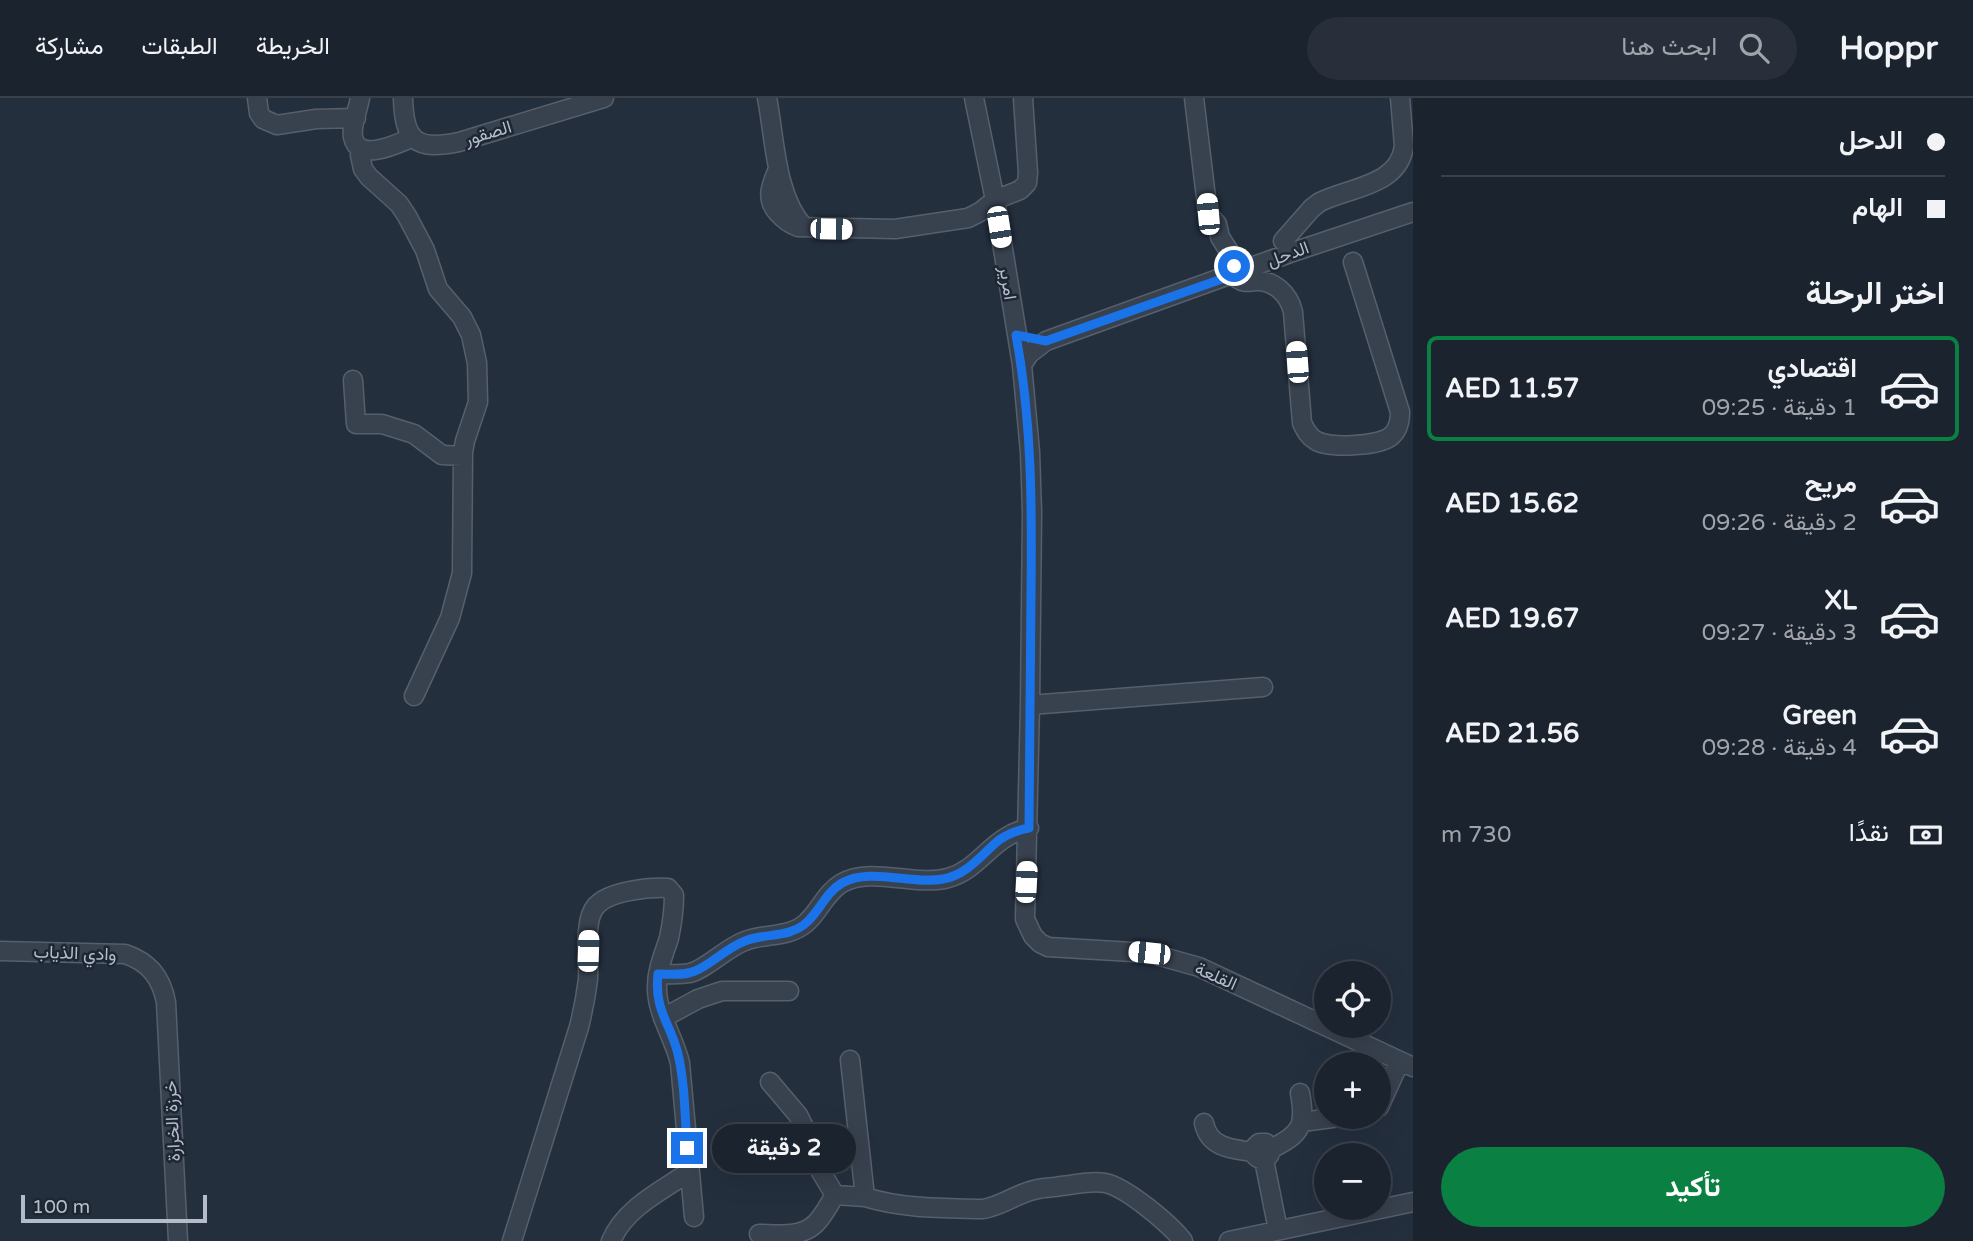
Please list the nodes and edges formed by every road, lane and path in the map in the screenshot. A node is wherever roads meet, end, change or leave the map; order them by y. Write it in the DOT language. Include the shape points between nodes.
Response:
graph roads {
  1 [pos="257,98"];
  2 [pos="360,98"];
  3 [pos="403,98"];
  4 [pos="604,98"];
  5 [pos="767,98"];
  6 [pos="974,98"];
  7 [pos="1023,98"];
  8 [pos="1194,98"];
  9 [pos="1400,98"];
  10 [pos="356,118"];
  11 [pos="411,138"];
  12 [pos="362,149"];
  13 [pos="995,200"];
  14 [pos="1413,212"];
  15 [pos="968,218"];
  16 [pos="999,227"];
  17 [pos="1283,241"];
  18 [pos="1353,262"];
  19 [pos="1236,274"];
  20 [pos="1016,335"];
  21 [pos="1046,341"];
  22 [pos="1021,365"];
  23 [pos="354,380"];
  24 [pos="463,456"];
  25 [pos="1263,687"];
  26 [pos="414,696"];
  27 [pos="1031,705"];
  28 [pos="1029,828"];
  29 [pos="0,951"];
  30 [pos="658,974"];
  31 [pos="789,991"];
  32 [pos="166,1002"];
  33 [pos="663,1018"];
  34 [pos="849,1059"];
  35 [pos="1406,1064"];
  36 [pos="770,1082"];
  37 [pos="1391,1088"];
  38 [pos="1300,1093"];
  39 [pos="1314,1120"];
  40 [pos="1302,1122"];
  41 [pos="1204,1123"];
  42 [pos="1263,1154"];
  43 [pos="689,1172"];
  44 [pos="835,1195"];
  45 [pos="865,1197"];
  46 [pos="1413,1202"];
  47 [pos="694,1217"];
  48 [pos="1278,1230"];
  49 [pos="759,1234"];
  50 [pos="178,1241"];
  51 [pos="512,1241"];
  52 [pos="611,1241"];
  53 [pos="1183,1241"];
  54 [pos="1229,1241"];
  1 -- 10 [label="street" via="263,120 276,125"];
  2 -- 10 [label="street"];
  3 -- 11 [label="street" via="404,121"];
  4 -- 11 [label="street, الصقور" via="448,144"];
  5 -- 15 [label="street" via="778,169 771,203 787,222 805,228 895,229"];
  6 -- 13 [label="street"];
  7 -- 13 [label="street" via="1027,183"];
  8 -- 19 [label="street" via="1208,214"];
  9 -- 17 [label="street" via="1404,153 1397,167 1380,180 1320,202"];
  10 -- 12 [label="street" via="353,138"];
  11 -- 12 [label="street" via="380,149"];
  12 -- 24 [label="street" via="363,169 407,216 438,289 471,335 478,402"];
  13 -- 15 [label="street"];
  13 -- 16 [label="street, امرير"];
  14 -- 19 [label="street, الدحل"];
  15 -- 16 [label="street"];
  16 -- 20 [label="street, امرير"];
  18 -- 19 [label="street" via="1400,420 1394,433 1375,442 1325,444 1307,433 1302,423 1291,302 1275,286 1242,282"];
  19 -- 21 [label="street, الدحل"];
  20 -- 21 [label="street"];
  20 -- 22 [label="street, امرير"];
  21 -- 22 [label="street"];
  22 -- 27 [label="street, امرير" via="1031,452"];
  23 -- 24 [label="street" via="356,424 382,424 414,434 442,455"];
  24 -- 26 [label="street" via="462,573 450,618"];
  25 -- 27 [label="street"];
  27 -- 28 [label="street, امرير"];
  28 -- 30 [label="street" via="1007,835 952,877 850,880 834,889 798,929 745,941 692,972"];
  28 -- 35 [label="street, القلعة" via="1025,919 1040,943 1058,949 1149,953 1199,967"];
  29 -- 32 [label="street, وادي الذياب" via="125,954 138,958 158,976"];
  30 -- 33 [label="street"];
  30 -- 51 [label="street" via="673,917 670,889 630,891 594,908 589,919 587,985 579,1027"];
  31 -- 33 [label="street" via="722,991"];
  32 -- 50 [label="street, خرزة الخرارة"];
  33 -- 43 [label="street" via="680,1063"];
  34 -- 45 [label="street"];
  35 -- 37 [label="street"];
  36 -- 44 [label="street" via="798,1115"];
  38 -- 40 [label="street"];
  39 -- 40 [label="street"];
  40 -- 42 [label="street" via="1292,1138"];
  41 -- 42 [label="street" via="1217,1144"];
  42 -- 48 [label="street"];
  43 -- 47 [label="street"];
  43 -- 52 [label="street" via="633,1210"];
  44 -- 45 [label="street"];
  44 -- 49 [label="street" via="807,1230"];
  45 -- 53 [label="street" via="902,1206 983,1209 1037,1189 1102,1182 1132,1196"];
  46 -- 48 [label="street"];
  48 -- 54 [label="street"];
}
